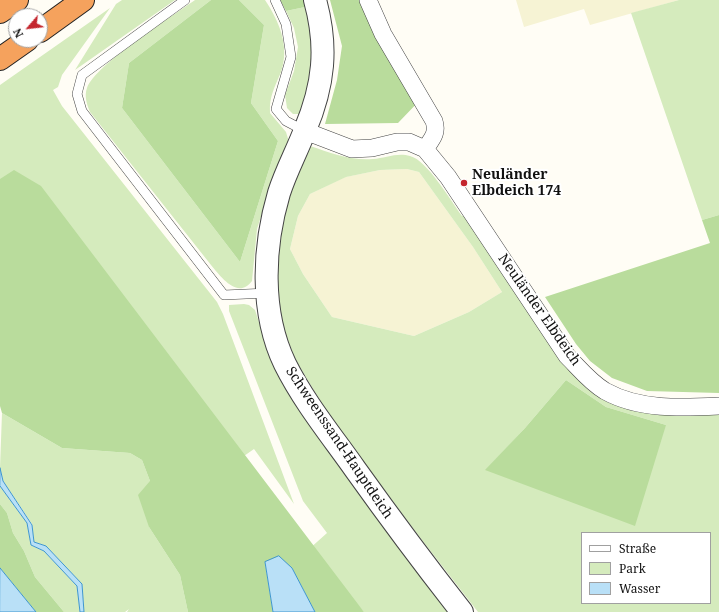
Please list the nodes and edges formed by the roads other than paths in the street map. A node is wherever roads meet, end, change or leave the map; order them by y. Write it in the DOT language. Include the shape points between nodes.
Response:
graph roads {
  1 [pos="17,0"];
  2 [pos="83,0"];
  3 [pos="185,0"];
  4 [pos="275,0"];
  5 [pos="315,0"];
  6 [pos="368,0"];
  7 [pos="0,12"];
  8 [pos="48,24"];
  9 [pos="16,48"];
  10 [pos="0,59"];
  11 [pos="305,131"];
  12 [pos="425,149"];
  13 [pos="268,293"];
  14 [pos="719,406"];
  15 [pos="462,612"];
  1 -- 7 [label="highway"];
  2 -- 8 [label="highway"];
  3 -- 13 [label="lane" via="82,75 77,94 82,111 224,295"];
  4 -- 11 [label="lane" via="286,24 291,57 276,109 286,121"];
  5 -- 11 [label="street, Schweenssand-Hauptdeich" via="324,48 321,77"];
  6 -- 12 [label="street" via="383,34 434,121 434,136"];
  9 -- 10 [label="highway"];
  11 -- 12 [label="street, Neuländer Elbdeich" via="352,149 409,142"];
  11 -- 13 [label="street, Schweenssand-Hauptdeich" via="288,169 272,216 267,252"];
  12 -- 14 [label="street, Neuländer Elbdeich" via="448,177 567,356 587,377 624,399 650,405 680,408"];
  13 -- 15 [label="street, Schweenssand-Hauptdeich" via="273,326 285,363 302,393 408,544"];
}
